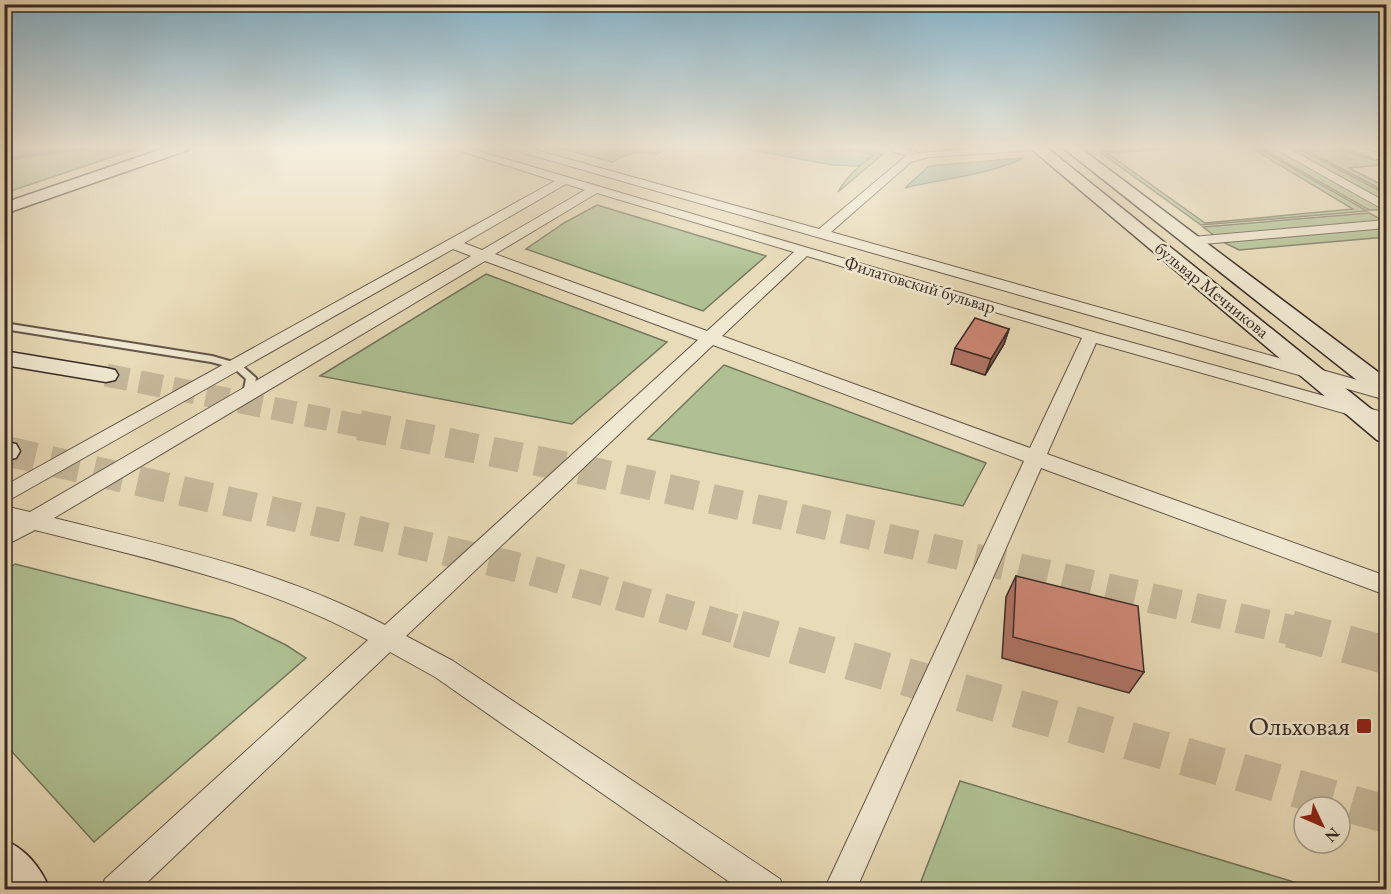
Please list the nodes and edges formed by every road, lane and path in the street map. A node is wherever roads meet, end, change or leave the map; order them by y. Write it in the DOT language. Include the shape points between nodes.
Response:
graph roads {
  1 [pos="40,189"];
  2 [pos="62,189"];
  3 [pos="551,189"];
  4 [pos="595,189"];
  5 [pos="661,189"];
  6 [pos="872,189"];
  7 [pos="1089,189"];
  8 [pos="1124,189"];
  9 [pos="1353,189"];
  10 [pos="4,201"];
  11 [pos="1386,207"];
  12 [pos="4,209"];
  13 [pos="1386,224"];
  14 [pos="821,234"];
  15 [pos="1192,241"];
  16 [pos="453,244"];
  17 [pos="804,251"];
  18 [pos="483,255"];
  19 [pos="1254,324"];
  20 [pos="4,326"];
  21 [pos="1091,336"];
  22 [pos="710,338"];
  23 [pos="1210,344"];
  24 [pos="4,358"];
  25 [pos="237,366"];
  26 [pos="1313,373"];
  27 [pos="106,375"];
  28 [pos="1386,392"];
  29 [pos="248,394"];
  30 [pos="1358,410"];
  31 [pos="1386,419"];
  32 [pos="1386,434"];
  33 [pos="1036,457"];
  34 [pos="4,496"];
  35 [pos="4,514"];
  36 [pos="34,521"];
  37 [pos="4,538"];
  38 [pos="1386,586"];
  39 [pos="387,638"];
  40 [pos="4,861"];
  41 [pos="28,890"];
  42 [pos="116,890"];
  43 [pos="769,890"];
  44 [pos="840,890"];
  1 -- 10 [label="street"];
  2 -- 12 [label="street"];
  3 -- 16 [label="street"];
  4 -- 17 [label="street, Филатовский бульвар"];
  4 -- 18 [label="street"];
  5 -- 14 [label="street, Филатовский бульвар"];
  6 -- 14 [label="street"];
  7 -- 19 [label="street, бульвар Мечникова"];
  8 -- 15 [label="street, бульвар Мечникова"];
  9 -- 11 [label="street"];
  13 -- 15 [label="street"];
  14 -- 23 [label="street, Филатовский бульвар"];
  15 -- 28 [label="street, бульвар Мечникова"];
  16 -- 18 [label="street"];
  16 -- 25 [label="street"];
  17 -- 21 [label="street, Филатовский бульвар"];
  17 -- 22 [label="street"];
  18 -- 22 [label="street"];
  18 -- 29 [label="street"];
  19 -- 23 [label="street" via="1255,333 1248,342"];
  19 -- 26 [label="street, бульвар Мечникова"];
  20 -- 25 [label="lane"];
  21 -- 30 [label="street, Филатовский бульвар"];
  21 -- 33 [label="street"];
  22 -- 33 [label="street"];
  22 -- 39 [label="street"];
  23 -- 26 [label="street, Филатовский бульвар"];
  24 -- 27 [label="street"];
  25 -- 29 [label="lane" via="250,378"];
  25 -- 34 [label="street"];
  26 -- 28 [label="street, Филатовский бульвар"];
  26 -- 30 [label="street, бульвар Мечникова"];
  29 -- 36 [label="street"];
  30 -- 31 [label="street, Филатовский бульвар"];
  30 -- 32 [label="street, бульвар Мечникова"];
  33 -- 38 [label="street"];
  33 -- 44 [label="street"];
  35 -- 36 [label="street"];
  36 -- 37 [label="street"];
  36 -- 39 [label="street" via="206,564 324,607"];
  39 -- 42 [label="street"];
  39 -- 43 [label="street" via="444,669"];
  40 -- 41 [label="street"];
}
